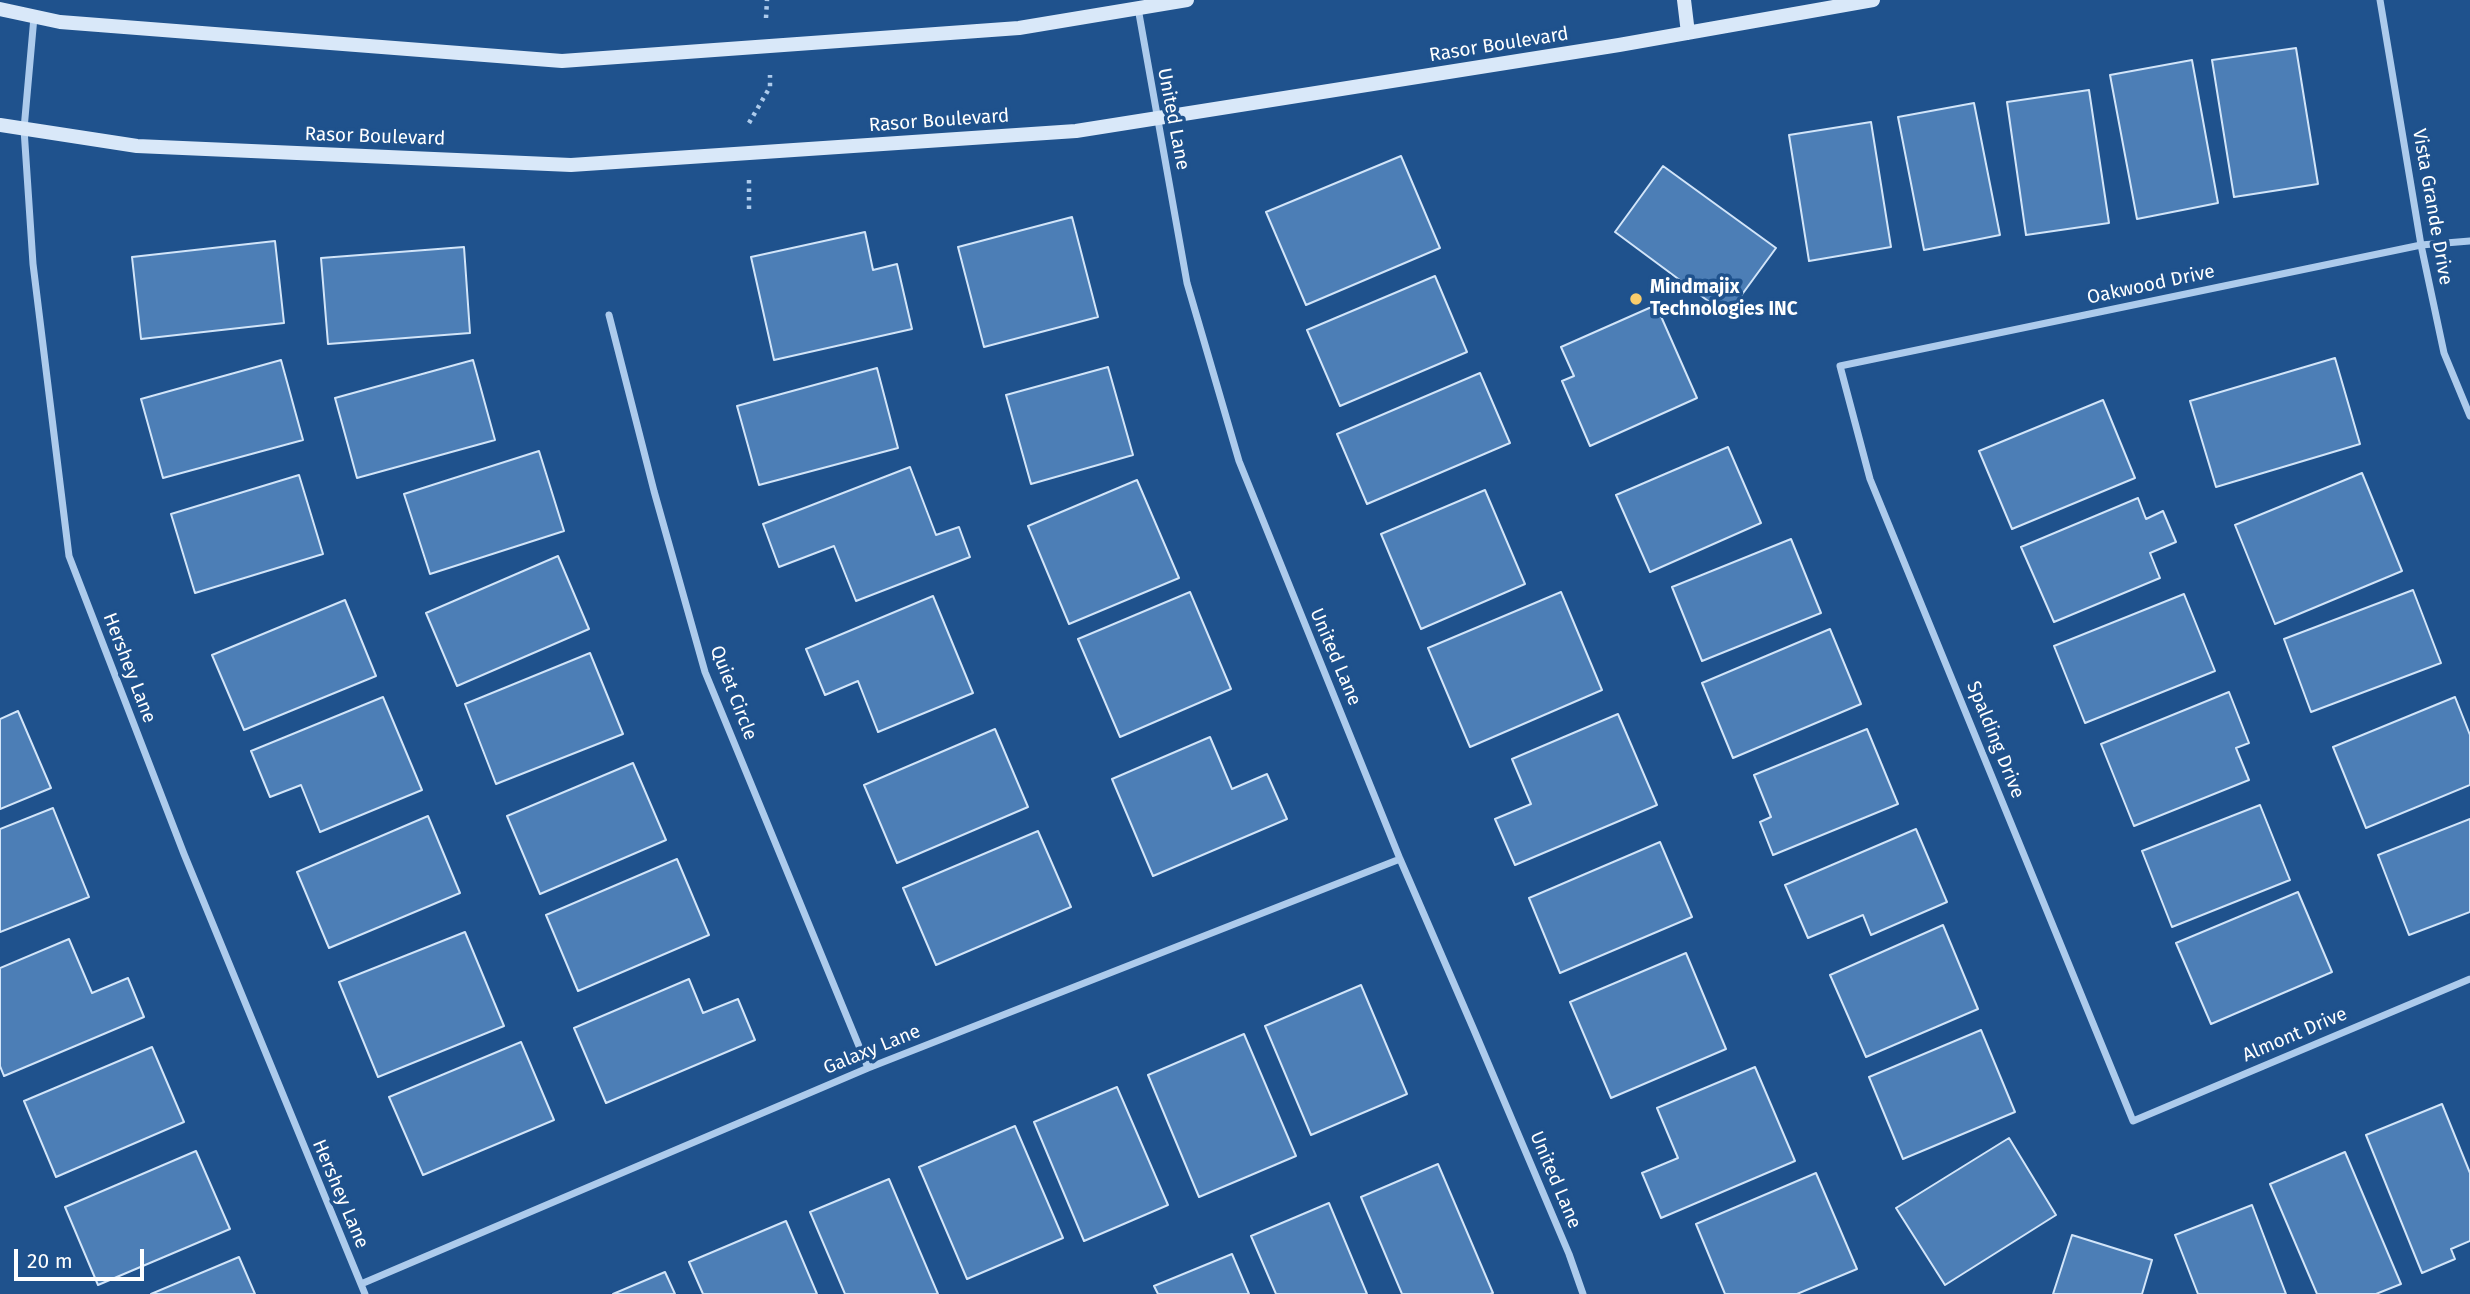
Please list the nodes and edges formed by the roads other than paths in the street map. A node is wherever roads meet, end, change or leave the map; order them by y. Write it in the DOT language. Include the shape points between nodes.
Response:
graph roads {
  1 [pos="1187,0"];
  2 [pos="1684,0"];
  3 [pos="1873,0"];
  4 [pos="2380,0"];
  5 [pos="1138,8"];
  6 [pos="0,9"];
  7 [pos="34,17"];
  8 [pos="1688,33"];
  9 [pos="1156,119"];
  10 [pos="0,125"];
  11 [pos="24,129"];
  12 [pos="2470,241"];
  13 [pos="2421,245"];
  14 [pos="609,315"];
  15 [pos="1840,366"];
  16 [pos="2470,416"];
  17 [pos="1399,859"];
  18 [pos="2470,979"];
  19 [pos="868,1068"];
  20 [pos="2133,1121"];
  21 [pos="361,1284"];
  22 [pos="365,1294"];
  23 [pos="1583,1294"];
  1 -- 5 [label="main road"];
  2 -- 8 [label="main road"];
  3 -- 8 [label="main road, Rasor Boulevard"];
  4 -- 13 [label="street, Vista Grande Drive"];
  5 -- 7 [label="main road" via="1019,27 562,61"];
  5 -- 9 [label="street, United Lane"];
  6 -- 7 [label="main road"];
  7 -- 11 [label="street, Hershey Lane"];
  8 -- 9 [label="main road, Rasor Boulevard"];
  9 -- 11 [label="main road, Rasor Boulevard" via="1076,131 571,165 137,146"];
  9 -- 17 [label="street, United Lane" via="1186,283 1239,461"];
  10 -- 11 [label="main road, Rasor Boulevard"];
  11 -- 21 [label="street, Hershey Lane" via="33,264 69,556 184,854"];
  12 -- 13 [label="street, Oakwood Drive"];
  13 -- 15 [label="street, Oakwood Drive"];
  13 -- 16 [label="street, Vista Grande Drive" via="2444,353"];
  14 -- 19 [label="street, Quiet Circle" via="705,672"];
  15 -- 20 [label="street, Spalding Drive" via="1870,479"];
  17 -- 19 [label="street, Galaxy Lane"];
  17 -- 23 [label="street, United Lane"];
  18 -- 20 [label="street, Almont Drive"];
  19 -- 21 [label="street, Galaxy Lane"];
  21 -- 22 [label="street, Hershey Lane"];
}
